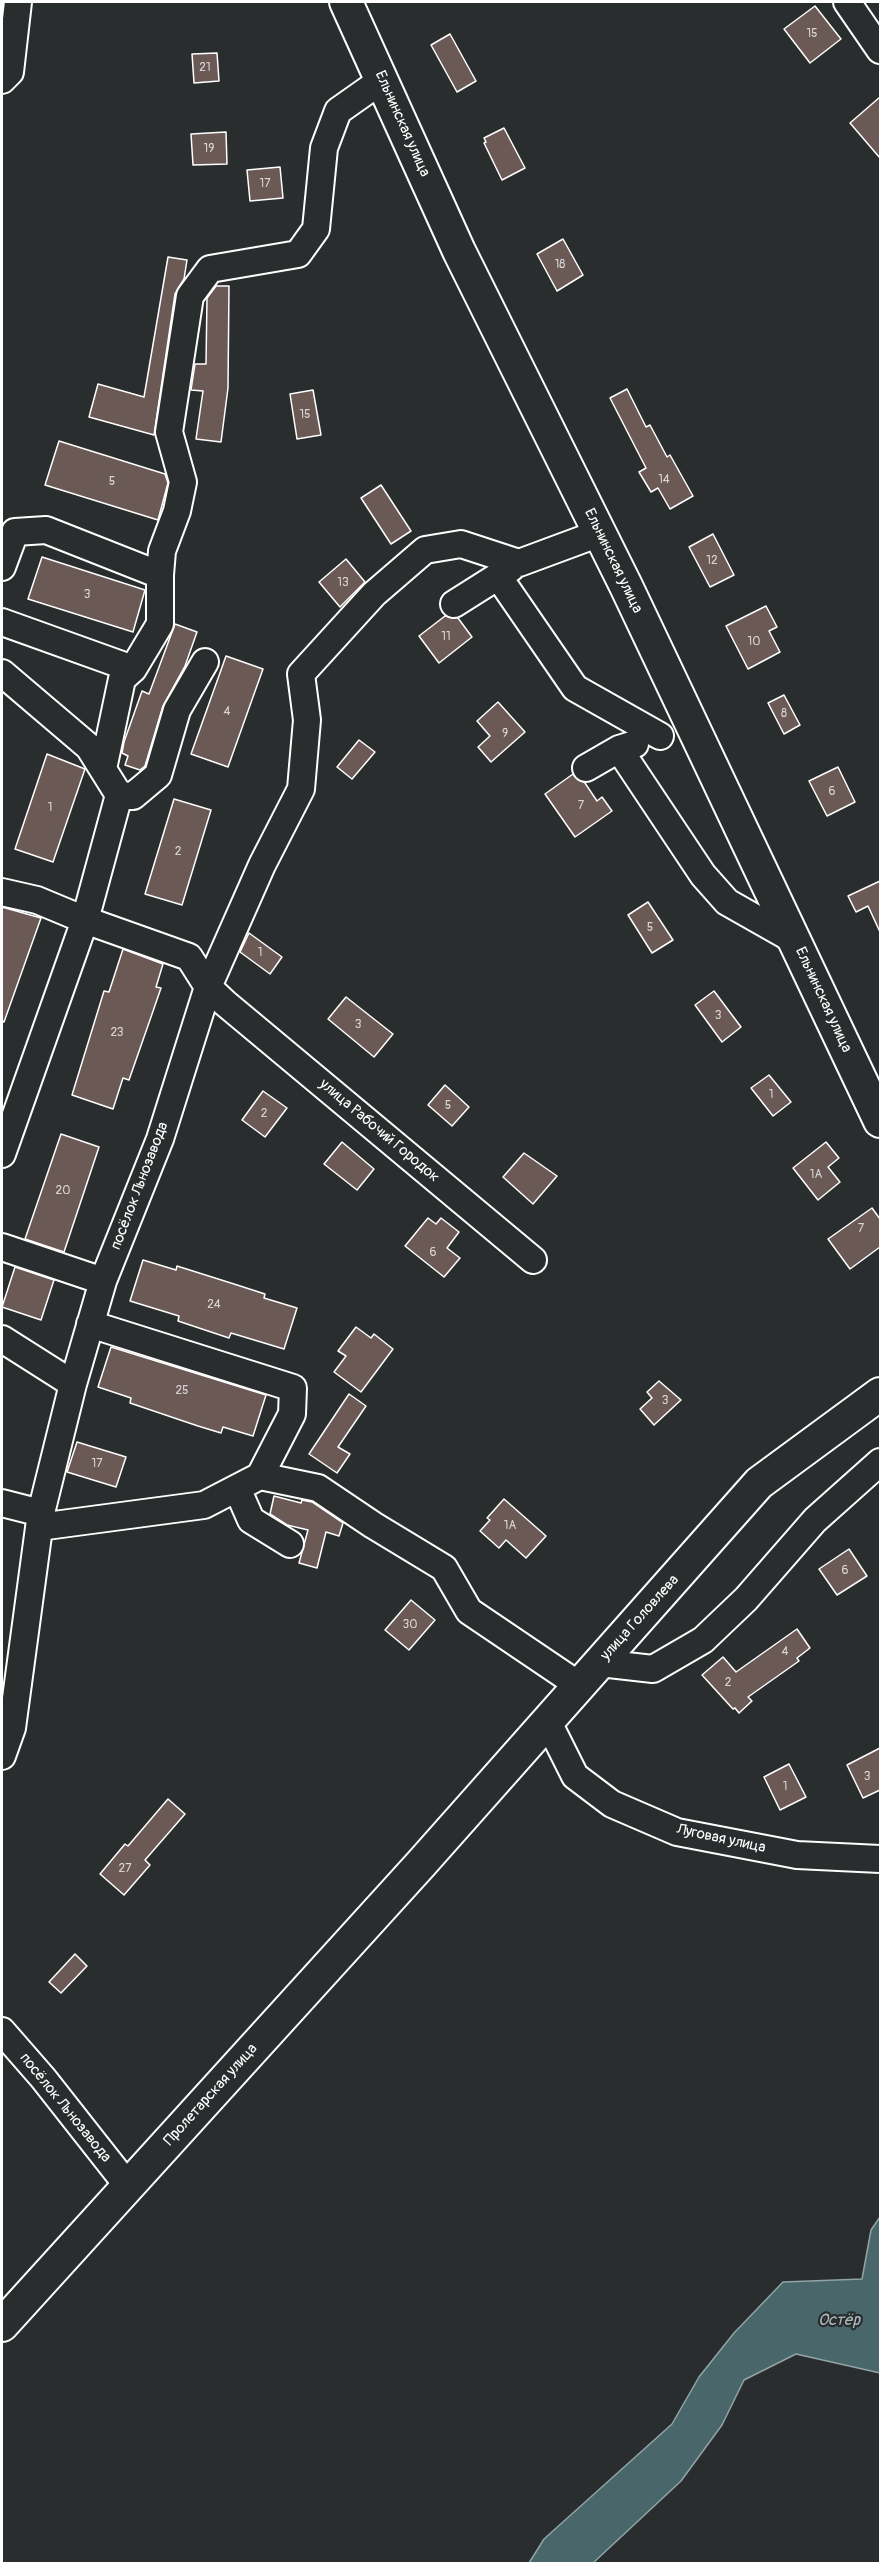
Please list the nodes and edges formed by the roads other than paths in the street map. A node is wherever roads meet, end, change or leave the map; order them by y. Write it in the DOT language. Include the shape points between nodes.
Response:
graph roads {
  1 [pos="18,2"];
  2 [pos="346,2"];
  3 [pos="847,2"];
  4 [pos="880,50"];
  5 [pos="2,80"];
  6 [pos="382,80"];
  7 [pos="600,533"];
  8 [pos="2,567"];
  9 [pos="509,570"];
  10 [pos="160,575"];
  11 [pos="454,604"];
  12 [pos="2,624"];
  13 [pos="205,662"];
  14 [pos="133,669"];
  15 [pos="4,673"];
  16 [pos="693,726"];
  17 [pos="660,736"];
  18 [pos="619,749"];
  19 [pos="586,768"];
  20 [pos="103,769"];
  21 [pos="119,795"];
  22 [pos="2,892"];
  23 [pos="89,909"];
  24 [pos="795,940"];
  25 [pos="217,995"];
  26 [pos="880,1121"];
  27 [pos="2,1154"];
  28 [pos="2,1247"];
  29 [pos="533,1260"];
  30 [pos="103,1281"];
  31 [pos="90,1324"];
  32 [pos="2,1339"];
  33 [pos="73,1384"];
  34 [pos="880,1394"];
  35 [pos="880,1462"];
  36 [pos="261,1476"];
  37 [pos="237,1488"];
  38 [pos="2,1503"];
  39 [pos="40,1520"];
  40 [pos="290,1544"];
  41 [pos="590,1674"];
  42 [pos="548,1722"];
  43 [pos="7,1727"];
  44 [pos="2,1756"];
  45 [pos="880,1859"];
  46 [pos="420,1865"];
  47 [pos="2,2031"];
  48 [pos="128,2186"];
  49 [pos="2,2325"];
  1 -- 5 [label="street" via="9,72"];
  2 -- 6 [label="main road, Ельнинская улица"];
  3 -- 4 [label="street"];
  6 -- 7 [label="main road, Ельнинская улица" via="459,251"];
  6 -- 10 [label="street" via="338,111 324,148 316,229 298,254 210,268 190,296 169,432 183,482 162,551"];
  7 -- 9 [label="street"];
  7 -- 16 [label="main road, Ельнинская улица"];
  8 -- 10 [label="street" via="15,532 46,530"];
  9 -- 11 [label="street"];
  9 -- 17 [label="street" via="575,688"];
  9 -- 25 [label="street, посёлок Льнозавода" via="461,544 425,550 374,594 301,674 307,720 301,789 262,866"];
  10 -- 14 [label="street" via="160,624"];
  12 -- 14 [label="street"];
  13 -- 21 [label="street" via="177,710 158,775 133,796"];
  14 -- 20 [label="street" via="122,679"];
  15 -- 20 [label="street" via="88,747"];
  16 -- 17 [label="street"];
  16 -- 24 [label="main road, Ельнинская улица"];
  17 -- 18 [label="street"];
  18 -- 19 [label="street"];
  18 -- 24 [label="street" via="703,875 727,902"];
  20 -- 21 [label="street"];
  21 -- 23 [label="street"];
  22 -- 23 [label="street, улица Рабочий Городок"];
  23 -- 25 [label="street, улица Рабочий Городок" via="189,957"];
  23 -- 27 [label="street"];
  24 -- 26 [label="main road, Ельнинская улица"];
  25 -- 29 [label="street, улица Рабочий Городок"];
  25 -- 30 [label="street, посёлок Льнозавода"];
  28 -- 30 [label="street"];
  30 -- 31 [label="street, посёлок Льнозавода"];
  31 -- 33 [label="street, посёлок Льнозавода"];
  31 -- 36 [label="street" via="293,1388 291,1414"];
  32 -- 33 [label="street"];
  33 -- 39 [label="street, посёлок Льнозавода"];
  34 -- 41 [label="main road, улица Головлева" via="759,1483"];
  35 -- 41 [label="street" via="815,1520 746,1599 703,1640 653,1669"];
  36 -- 37 [label="street"];
  36 -- 41 [label="street" via="318,1488 444,1568 469,1611"];
  37 -- 39 [label="street" via="204,1505"];
  37 -- 40 [label="street" via="251,1520"];
  38 -- 39 [label="street"];
  39 -- 43 [label="street, посёлок Льнозавода"];
  41 -- 42 [label="main road, улица Головлева"];
  42 -- 45 [label="street, Луговая улица" via="575,1776 612,1804 677,1832 797,1855"];
  42 -- 46 [label="main road, улица Головлева"];
  43 -- 44 [label="street, посёлок Льнозавода"];
  46 -- 48 [label="main road, Пролетарская улица"];
  47 -- 48 [label="street, посёлок Льнозавода"];
  48 -- 49 [label="main road, Пролетарская улица"];
}
